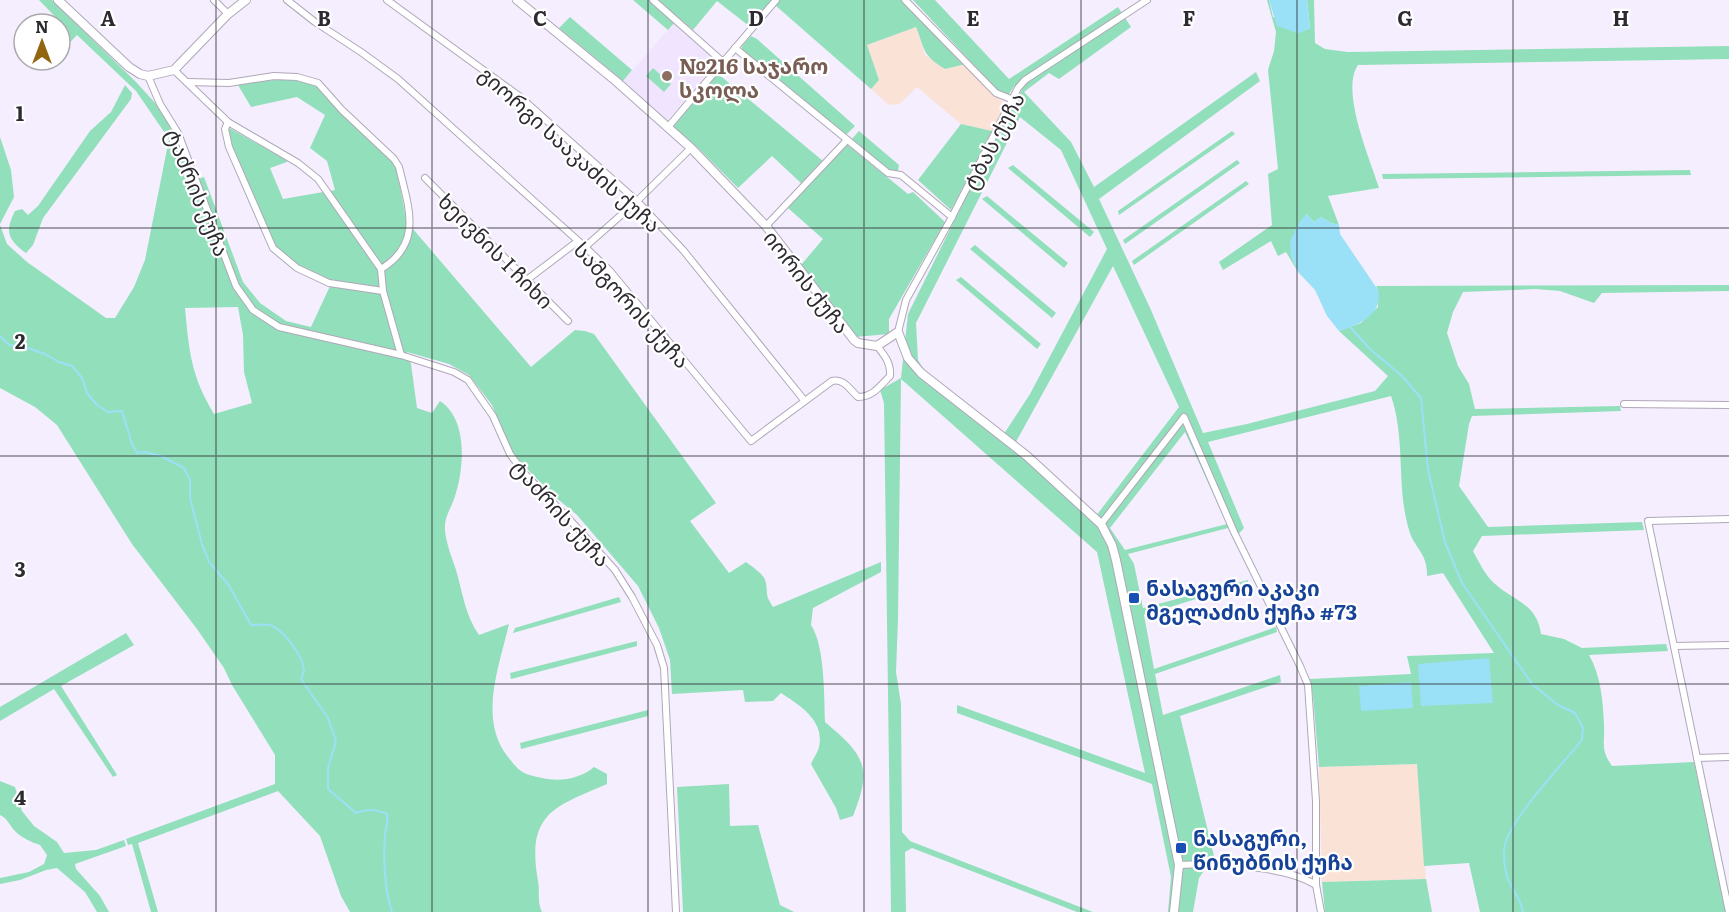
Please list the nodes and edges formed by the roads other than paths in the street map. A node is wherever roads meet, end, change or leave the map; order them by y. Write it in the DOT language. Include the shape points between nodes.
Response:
graph roads {
  1 [pos="58,0"];
  2 [pos="214,0"];
  3 [pos="246,0"];
  4 [pos="287,0"];
  5 [pos="387,0"];
  6 [pos="518,0"];
  7 [pos="653,0"];
  8 [pos="776,0"];
  9 [pos="905,0"];
  10 [pos="1147,0"];
  11 [pos="228,14"];
  12 [pos="735,48"];
  13 [pos="723,62"];
  14 [pos="174,70"];
  15 [pos="148,76"];
  16 [pos="186,82"];
  17 [pos="1011,99"];
  18 [pos="228,122"];
  19 [pos="668,127"];
  20 [pos="847,140"];
  21 [pos="691,148"];
  22 [pos="425,178"];
  23 [pos="637,201"];
  24 [pos="952,217"];
  25 [pos="766,226"];
  26 [pos="579,241"];
  27 [pos="585,247"];
  28 [pos="381,269"];
  29 [pos="528,279"];
  30 [pos="383,291"];
  31 [pos="568,321"];
  32 [pos="898,332"];
  33 [pos="877,346"];
  34 [pos="401,355"];
  35 [pos="804,400"];
  36 [pos="1624,404"];
  37 [pos="1729,405"];
  38 [pos="1729,519"];
  39 [pos="1101,524"];
  40 [pos="1729,645"];
  41 [pos="1674,646"];
  42 [pos="1729,757"];
  43 [pos="1697,758"];
  44 [pos="1179,865"];
  45 [pos="1316,885"];
  46 [pos="1726,889"];
  47 [pos="676,912"];
  48 [pos="1174,912"];
  49 [pos="1321,912"];
  50 [pos="1729,912"];
  1 -- 15 [label="street" via="129,67"];
  2 -- 11 [label="street"];
  3 -- 11 [label="street"];
  4 -- 26 [label="street, სამგორის ქუჩა" via="398,79"];
  5 -- 23 [label="street, გიორგი სააკაძის ქუჩა" via="519,96"];
  6 -- 19 [label="street, იორის ქუჩა"];
  7 -- 13 [label="street"];
  8 -- 12 [label="street"];
  9 -- 17 [label="street" via="996,93"];
  10 -- 17 [label="street, ტბას ქუჩა" via="1025,80"];
  11 -- 14 [label="street"];
  12 -- 13 [label="street"];
  12 -- 20 [label="street"];
  13 -- 19 [label="street"];
  14 -- 15 [label="street"];
  14 -- 16 [label="street"];
  15 -- 34 [label="street, ტაძრის ქუჩა" via="178,132 236,286 253,310 279,327"];
  16 -- 18 [label="street"];
  16 -- 28 [label="street" via="229,83 297,76 318,83 399,167 411,227 397,256"];
  17 -- 24 [label="street, ტბას ქუჩა"];
  18 -- 28 [label="street" via="318,179"];
  18 -- 30 [label="street" via="225,129 229,147 273,248 297,268 329,283"];
  19 -- 21 [label="street, იორის ქუჩა"];
  20 -- 24 [label="street" via="888,173 901,175"];
  20 -- 25 [label="street"];
  21 -- 23 [label="street"];
  21 -- 25 [label="street, იორის ქუჩა"];
  22 -- 29 [label="street, ხეივნის I ჩიხი"];
  23 -- 27 [label="street"];
  23 -- 35 [label="street, გიორგი სააკაძის ქუჩა" via="690,259"];
  24 -- 32 [label="street, ტბას ქუჩა" via="906,300"];
  25 -- 33 [label="street, იორის ქუჩა" via="851,337 858,343"];
  26 -- 27 [label="street, სამგორის ქუჩა"];
  26 -- 29 [label="street"];
  27 -- 35 [label="street, სამგორის ქუჩა" via="610,271 751,441"];
  28 -- 30 [label="street"];
  29 -- 31 [label="street, ხეივნის I ჩიხი"];
  30 -- 34 [label="street"];
  32 -- 33 [label="street"];
  32 -- 39 [label="street" via="908,358 921,373 1027,456"];
  33 -- 35 [label="street, სამგორის ქუჩა" via="887,358 890,376 867,397 858,397 838,380"];
  34 -- 47 [label="street, ტაძრის ქუჩა" via="454,372 468,381 481,396 524,473 615,570 657,645 664,668"];
  36 -- 37 [label="street"];
  38 -- 41 [label="street" via="1648,521"];
  39 -- 44 [label="street" via="1116,560"];
  39 -- 45 [label="street" via="1184,417 1308,686 1316,801"];
  40 -- 41 [label="street"];
  41 -- 43 [label="street"];
  42 -- 43 [label="street"];
  43 -- 46 [label="street"];
  44 -- 45 [label="street" via="1276,872"];
  44 -- 48 [label="street"];
  45 -- 49 [label="street"];
  46 -- 50 [label="street"];
}
